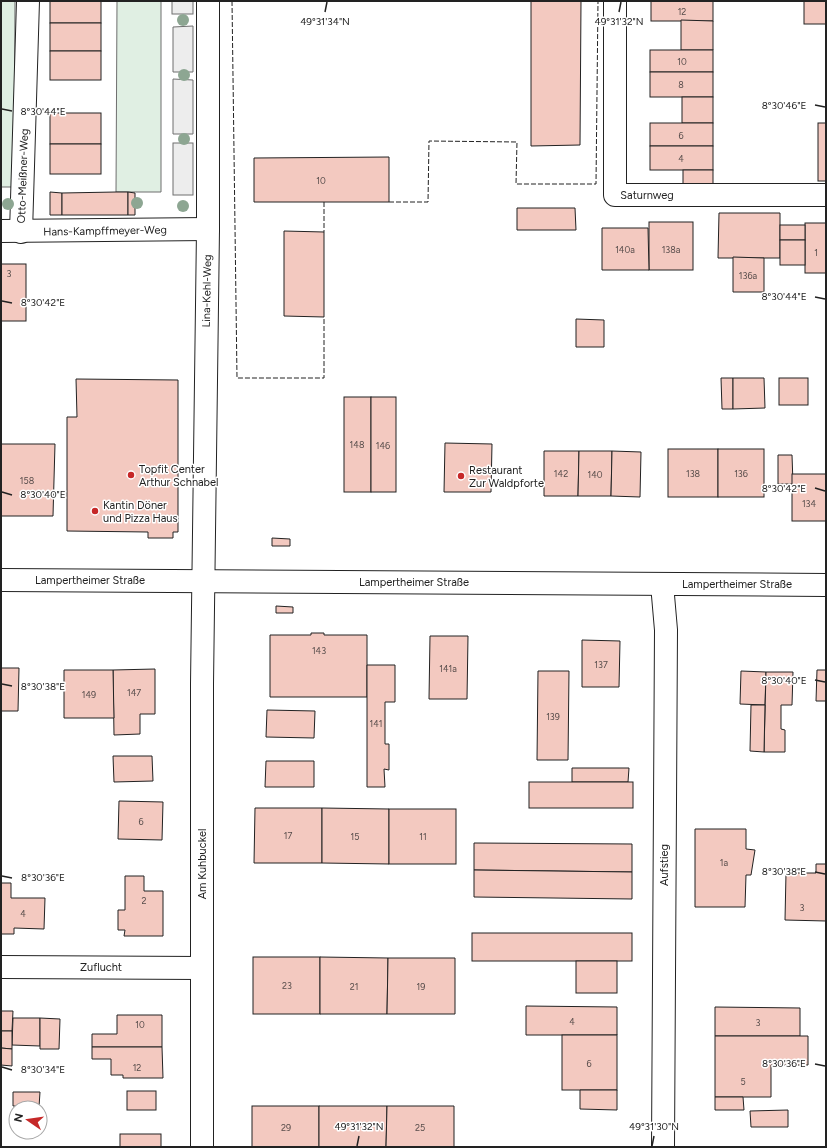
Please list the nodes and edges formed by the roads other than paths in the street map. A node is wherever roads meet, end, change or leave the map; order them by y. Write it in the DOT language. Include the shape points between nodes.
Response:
graph roads {
  1 [pos="28,1"];
  2 [pos="208,1"];
  3 [pos="615,1"];
  4 [pos="826,195"];
  5 [pos="208,229"];
  6 [pos="11,232"];
  7 [pos="1,580"];
  8 [pos="203,580"];
  9 [pos="662,584"];
  10 [pos="826,585"];
  11 [pos="1,967"];
  12 [pos="201,968"];
  13 [pos="202,1147"];
  14 [pos="663,1147"];
  1 -- 6 [label="street, Otto-Meißner-Weg"];
  2 -- 5 [label="street, Lina-Kehl-Weg"];
  3 -- 4 [label="street, Saturnweg" via="615,195"];
  5 -- 6 [label="street, Hans-Kampffmeyer-Weg"];
  5 -- 8 [label="street, Lina-Kehl-Weg"];
  7 -- 8 [label="street, Lampertheimer Straße"];
  8 -- 9 [label="street, Lampertheimer Straße"];
  8 -- 12 [label="street, Am Kuhbuckel"];
  9 -- 10 [label="street, Lampertheimer Straße"];
  9 -- 14 [label="street, Aufstieg" via="666,630"];
  11 -- 12 [label="street, Zuflucht"];
  12 -- 13 [label="street, Am Kuhbuckel"];
}
